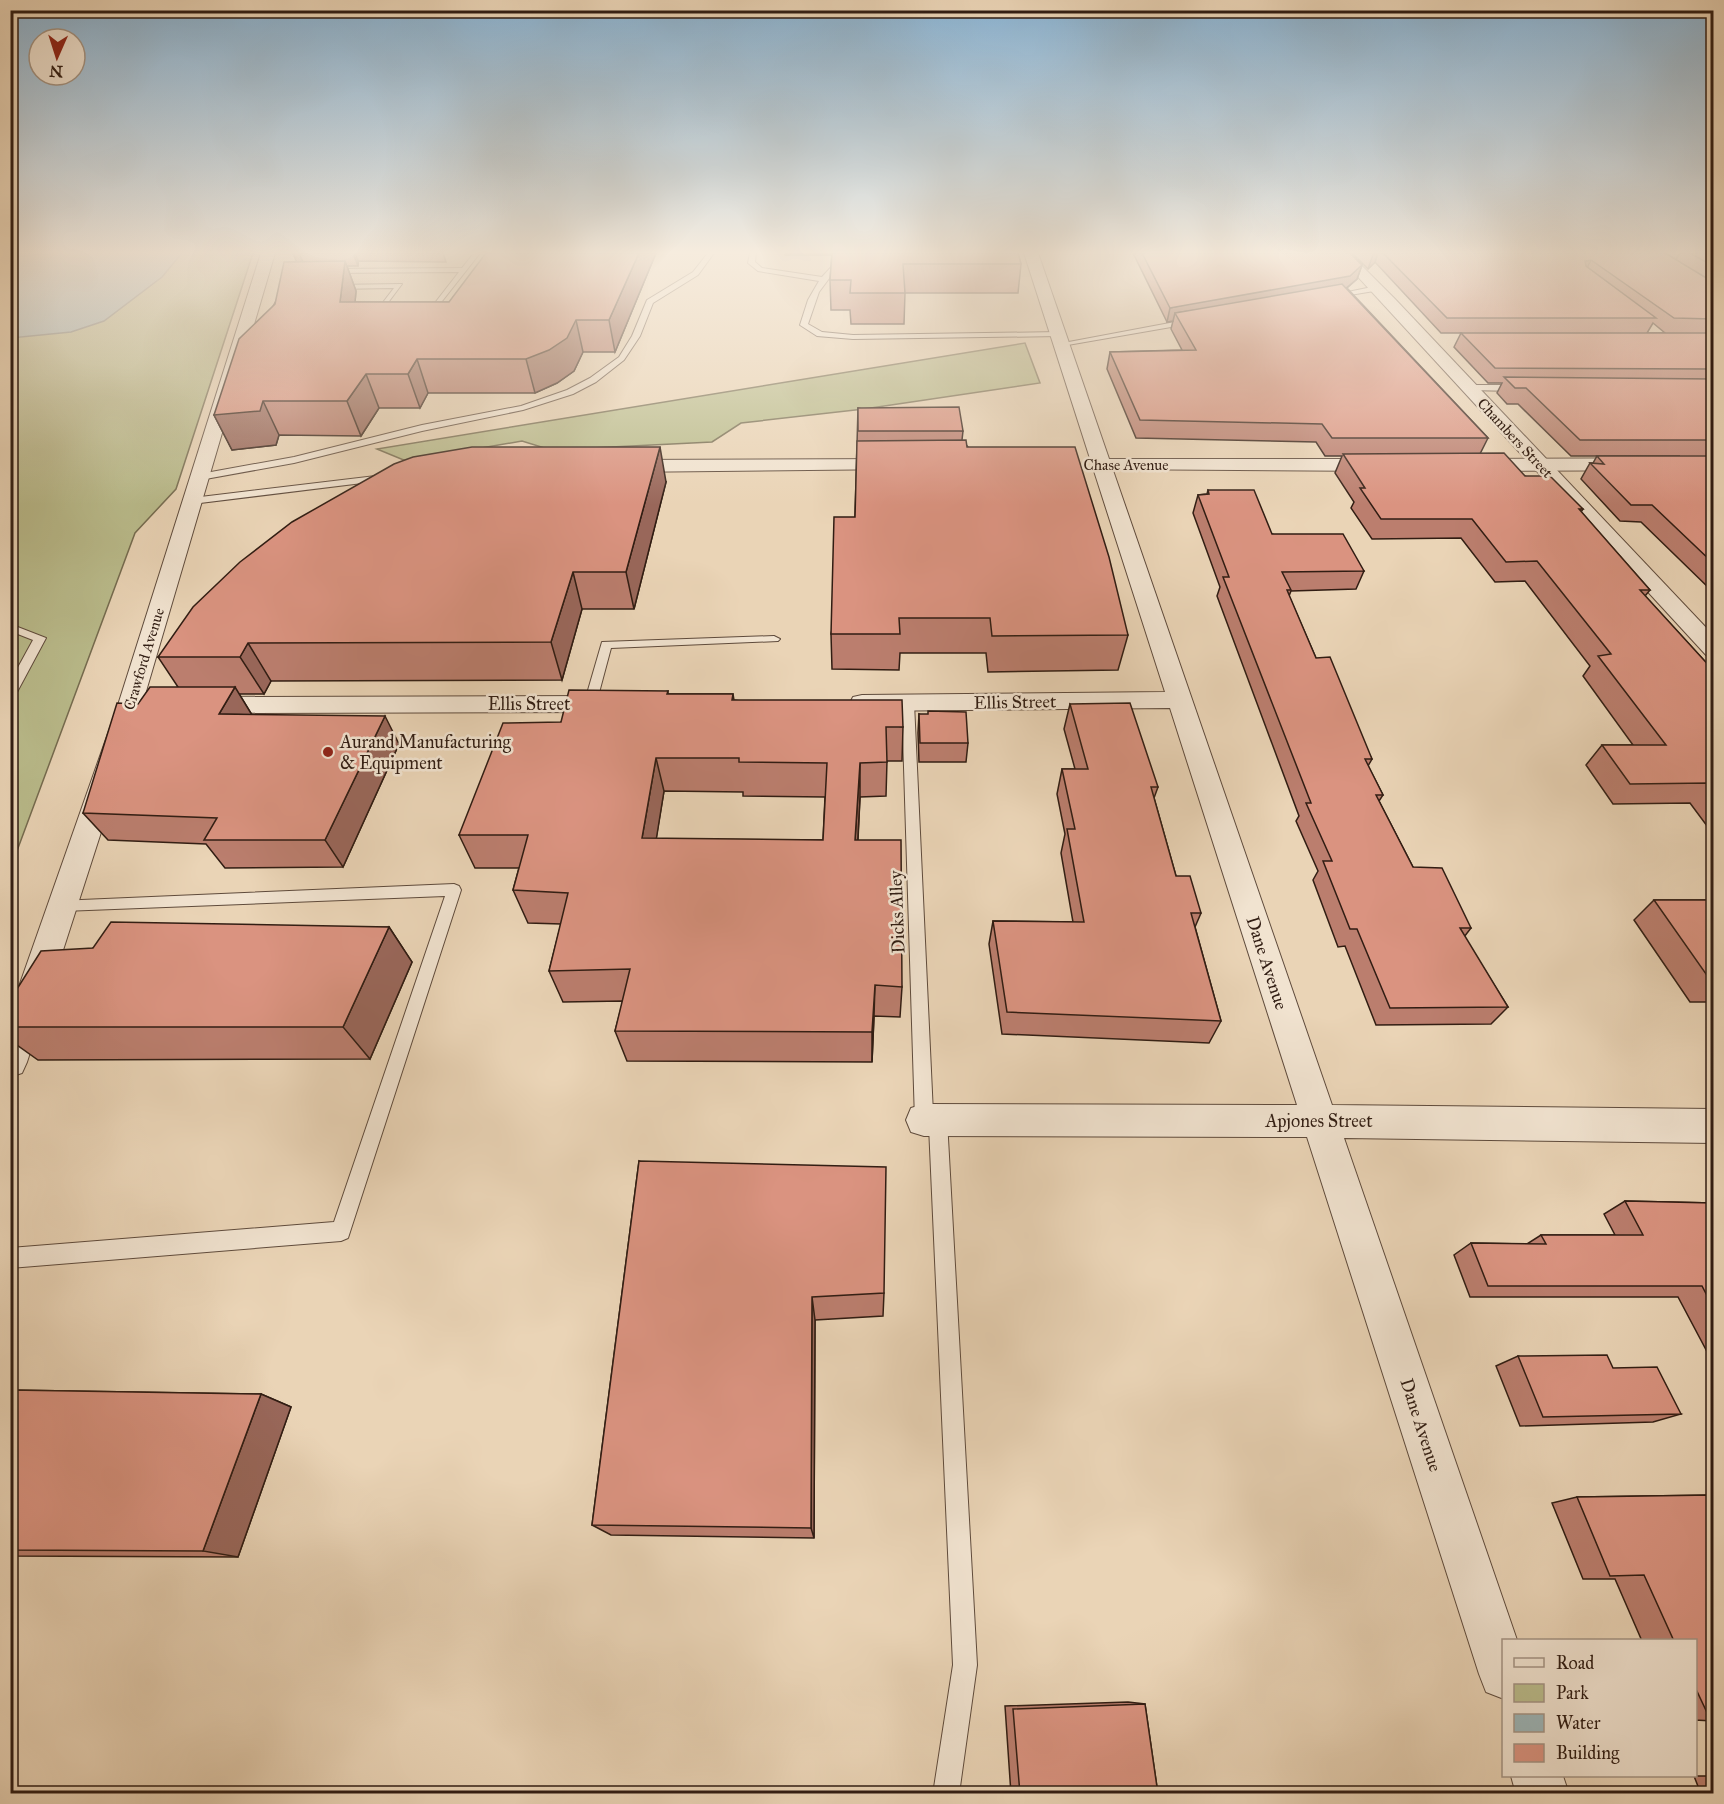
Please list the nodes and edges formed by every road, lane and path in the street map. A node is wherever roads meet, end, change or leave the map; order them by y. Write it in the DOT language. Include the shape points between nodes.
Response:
graph roads {
  1 [pos="242,337"];
  2 [pos="635,337"];
  3 [pos="872,337"];
  4 [pos="1072,337"];
  5 [pos="1425,337"];
  6 [pos="1060,339"];
  7 [pos="1428,340"];
  8 [pos="1451,340"];
  9 [pos="1469,388"];
  10 [pos="1527,388"];
  11 [pos="1713,464"];
  12 [pos="913,465"];
  13 [pos="1091,465"];
  14 [pos="1398,465"];
  15 [pos="1445,465"];
  16 [pos="1540,465"];
  17 [pos="604,466"];
  18 [pos="401,476"];
  19 [pos="200,477"];
  20 [pos="192,501"];
  21 [pos="10,627"];
  22 [pos="774,639"];
  23 [pos="1713,650"];
  24 [pos="10,694"];
  25 [pos="1180,700"];
  26 [pos="837,703"];
  27 [pos="908,703"];
  28 [pos="590,704"];
  29 [pos="625,704"];
  30 [pos="154,705"];
  31 [pos="63,904"];
  32 [pos="10,1062"];
  33 [pos="931,1120"];
  34 [pos="1320,1121"];
  35 [pos="1713,1126"];
  36 [pos="10,1258"];
  37 [pos="1502,1671"];
  38 [pos="1537,1777"];
  39 [pos="946,1794"];
  40 [pos="1543,1794"];
  1 -- 19 [label="street, Crawford Avenue"];
  2 -- 19 [label="lane" via="616,364 550,401 293,460"];
  3 -- 6 [label="lane"];
  4 -- 6 [label="lane"];
  5 -- 7 [label="street, Chambers Street"];
  6 -- 13 [label="street, Dane Avenue"];
  7 -- 8 [label="street"];
  7 -- 9 [label="street, Chambers Street"];
  9 -- 10 [label="lane"];
  9 -- 16 [label="street, Chambers Street"];
  11 -- 16 [label="street"];
  12 -- 17 [label="street"];
  13 -- 14 [label="street, Chase Avenue"];
  13 -- 25 [label="street, Dane Avenue"];
  15 -- 16 [label="street"];
  16 -- 23 [label="street, Chambers Street"];
  18 -- 20 [label="lane"];
  19 -- 20 [label="street, Crawford Avenue"];
  20 -- 30 [label="street, Crawford Avenue"];
  21 -- 24 [label="lane" via="40,638"];
  22 -- 28 [label="lane" via="606,645"];
  25 -- 27 [label="street, Ellis Street"];
  25 -- 34 [label="street, Dane Avenue"];
  26 -- 27 [label="street, Ellis Street"];
  27 -- 33 [label="lane, Dicks Alley"];
  28 -- 29 [label="street, Ellis Street"];
  28 -- 30 [label="street, Ellis Street"];
  30 -- 31 [label="street, Crawford Avenue"];
  31 -- 32 [label="street, Crawford Avenue"];
  31 -- 36 [label="lane" via="454,890 341,1231"];
  33 -- 34 [label="street, Apjones Street"];
  33 -- 39 [label="lane, Dicks Alley" via="965,1665"];
  34 -- 35 [label="street, Apjones Street"];
  34 -- 37 [label="street, Dane Avenue"];
  38 -- 40 [label="street"];
}
